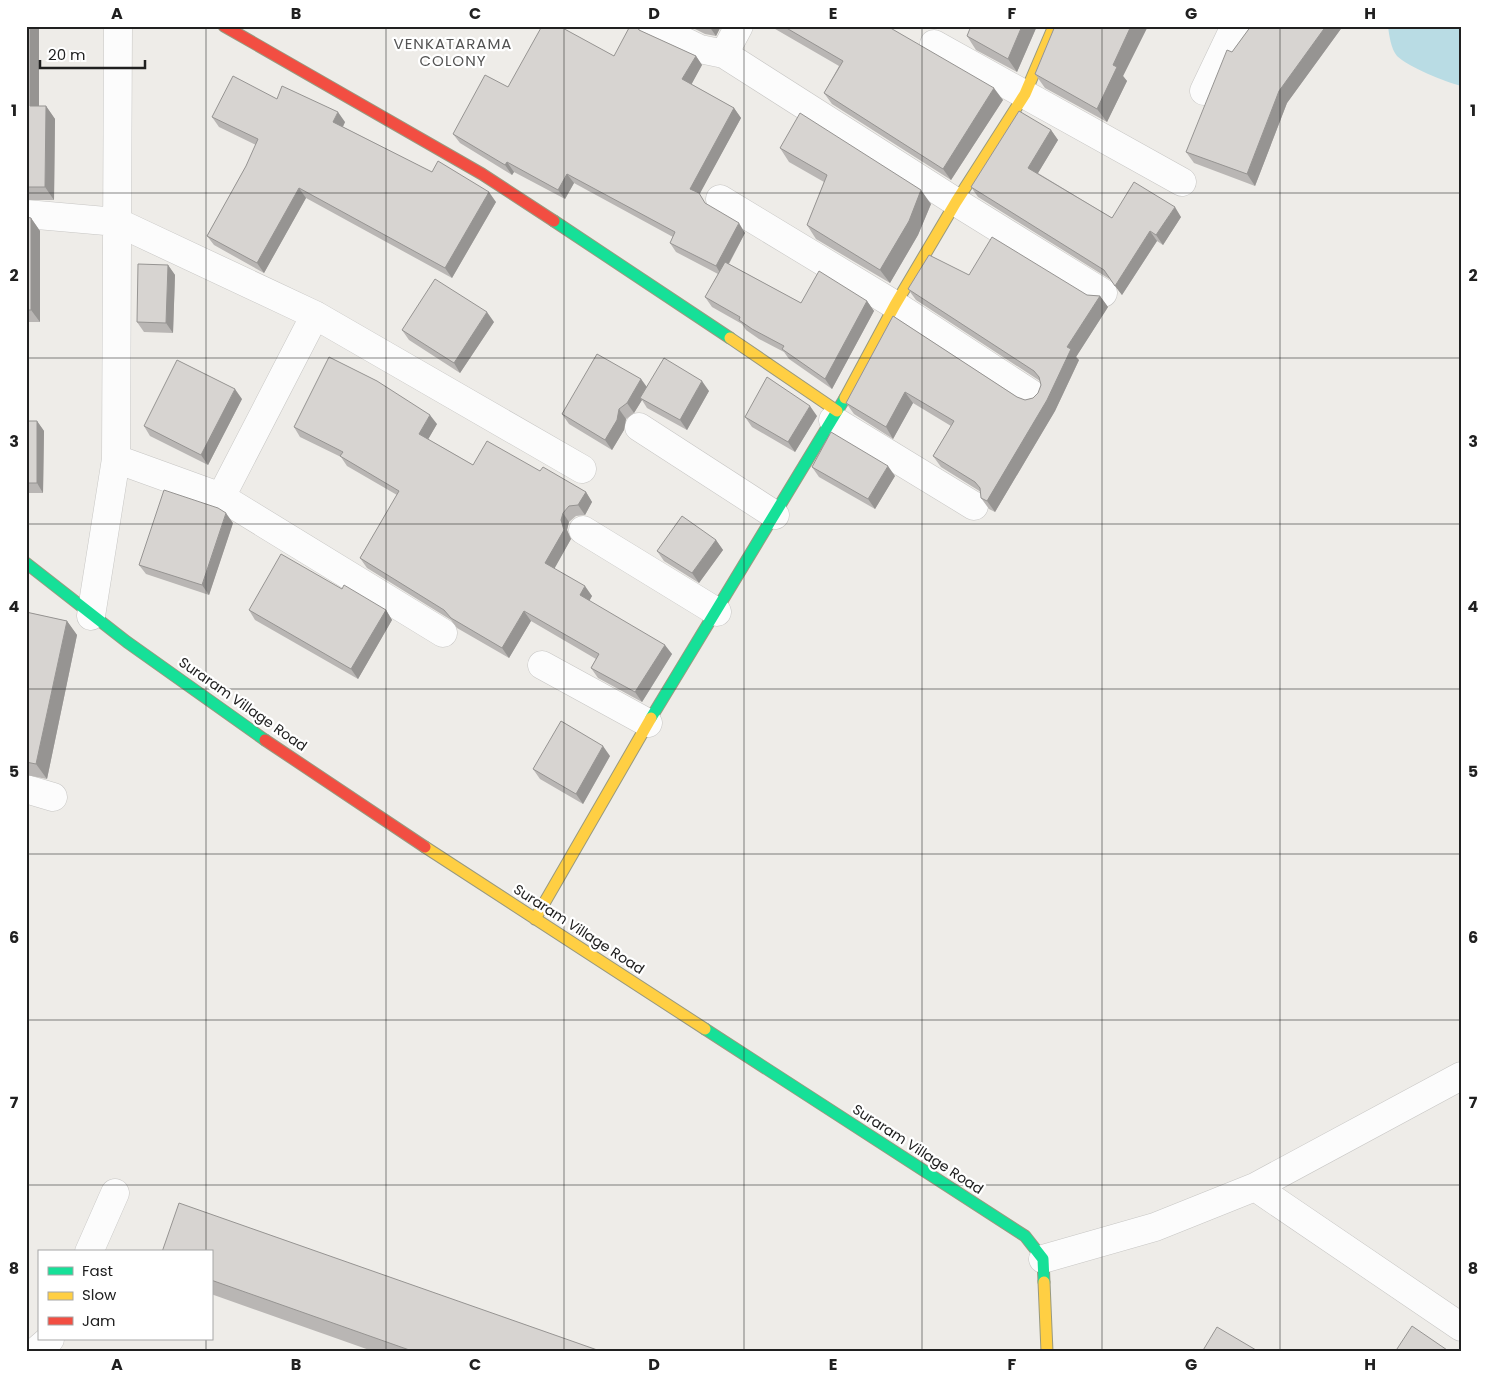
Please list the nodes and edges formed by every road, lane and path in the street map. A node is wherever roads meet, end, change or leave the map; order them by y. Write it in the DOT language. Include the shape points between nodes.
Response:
graph roads {
  1 [pos="118,26"];
  2 [pos="224,26"];
  3 [pos="653,26"];
  4 [pos="739,26"];
  5 [pos="1054,26"];
  6 [pos="1235,26"];
  7 [pos="934,44"];
  8 [pos="724,54"];
  9 [pos="1204,90"];
  10 [pos="1025,94"];
  11 [pos="1182,182"];
  12 [pos="720,199"];
  13 [pos="956,202"];
  14 [pos="26,214"];
  15 [pos="117,222"];
  16 [pos="1103,292"];
  17 [pos="895,305"];
  18 [pos="315,315"];
  19 [pos="1033,394"];
  20 [pos="835,416"];
  21 [pos="639,427"];
  22 [pos="116,459"];
  23 [pos="582,469"];
  24 [pos="221,497"];
  25 [pos="974,506"];
  26 [pos="775,515"];
  27 [pos="583,530"];
  28 [pos="26,563"];
  29 [pos="717,612"];
  30 [pos="91,616"];
  31 [pos="443,633"];
  32 [pos="542,665"];
  33 [pos="648,723"];
  34 [pos="26,789"];
  35 [pos="53,797"];
  36 [pos="534,918"];
  37 [pos="1461,1076"];
  38 [pos="1254,1187"];
  39 [pos="115,1193"];
  40 [pos="90,1250"];
  41 [pos="1043,1259"];
  42 [pos="1461,1326"];
  43 [pos="49,1340"];
  44 [pos="35,1352"];
  45 [pos="1047,1352"];
  1 -- 15 [label="street"];
  2 -- 20 [label="street" via="482,174 675,300"];
  3 -- 8 [label="street" via="700,48"];
  4 -- 8 [label="street"];
  5 -- 10 [label="street"];
  6 -- 9 [label="street"];
  7 -- 10 [label="street"];
  8 -- 13 [label="street"];
  10 -- 11 [label="street"];
  10 -- 13 [label="street"];
  12 -- 17 [label="street"];
  13 -- 16 [label="street"];
  13 -- 17 [label="street"];
  14 -- 15 [label="street"];
  15 -- 18 [label="street"];
  15 -- 22 [label="street"];
  17 -- 19 [label="street"];
  17 -- 20 [label="street"];
  18 -- 23 [label="street"];
  18 -- 24 [label="street"];
  20 -- 25 [label="street"];
  20 -- 26 [label="street"];
  21 -- 26 [label="street"];
  22 -- 24 [label="street"];
  22 -- 30 [label="street"];
  24 -- 31 [label="street"];
  26 -- 29 [label="street"];
  27 -- 29 [label="street"];
  28 -- 30 [label="street, Suraram Village Road"];
  29 -- 33 [label="street"];
  30 -- 36 [label="street, Suraram Village Road" via="335,787"];
  32 -- 33 [label="street"];
  33 -- 36 [label="street"];
  34 -- 35 [label="street"];
  36 -- 41 [label="street, Suraram Village Road" via="1025,1236"];
  37 -- 38 [label="street"];
  38 -- 41 [label="street" via="1155,1227"];
  38 -- 42 [label="street"];
  39 -- 40 [label="street"];
  41 -- 45 [label="street"];
  43 -- 44 [label="street"];
}
